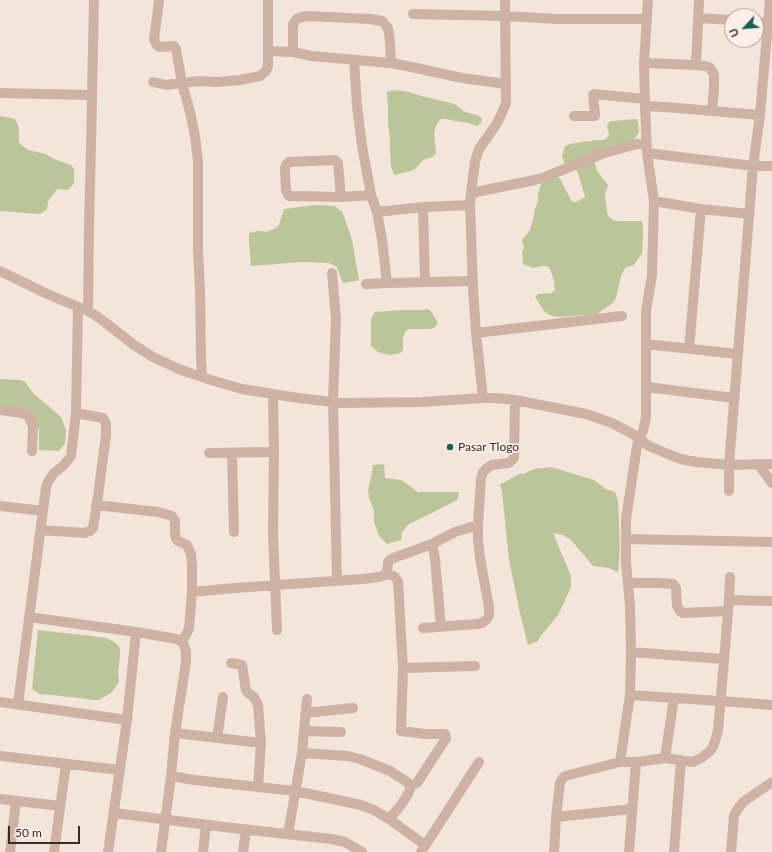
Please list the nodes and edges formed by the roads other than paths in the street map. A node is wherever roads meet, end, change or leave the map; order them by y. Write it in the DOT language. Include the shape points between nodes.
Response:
graph roads {
  1 [pos="94,0"];
  2 [pos="158,0"];
  3 [pos="268,0"];
  4 [pos="505,0"];
  5 [pos="648,0"];
  6 [pos="699,0"];
  7 [pos="770,0"];
  8 [pos="413,14"];
  9 [pos="505,16"];
  10 [pos="698,18"];
  11 [pos="647,19"];
  12 [pos="724,20"];
  13 [pos="764,23"];
  14 [pos="768,23"];
  15 [pos="269,52"];
  16 [pos="293,52"];
  17 [pos="354,60"];
  18 [pos="644,62"];
  19 [pos="391,63"];
  20 [pos="696,65"];
  21 [pos="153,82"];
  22 [pos="182,83"];
  23 [pos="506,84"];
  24 [pos="0,93"];
  25 [pos="92,95"];
  26 [pos="645,102"];
  27 [pos="712,111"];
  28 [pos="760,115"];
  29 [pos="574,116"];
  30 [pos="643,147"];
  31 [pos="753,166"];
  32 [pos="772,166"];
  33 [pos="470,193"];
  34 [pos="371,195"];
  35 [pos="341,196"];
  36 [pos="654,201"];
  37 [pos="470,205"];
  38 [pos="422,207"];
  39 [pos="701,209"];
  40 [pos="377,212"];
  41 [pos="749,214"];
  42 [pos="0,271"];
  43 [pos="332,273"];
  44 [pos="473,281"];
  45 [pos="425,282"];
  46 [pos="387,283"];
  47 [pos="366,284"];
  48 [pos="83,309"];
  49 [pos="622,316"];
  50 [pos="476,333"];
  51 [pos="646,344"];
  52 [pos="689,349"];
  53 [pos="737,354"];
  54 [pos="202,377"];
  55 [pos="647,387"];
  56 [pos="273,394"];
  57 [pos="483,398"];
  58 [pos="734,398"];
  59 [pos="515,400"];
  60 [pos="333,401"];
  61 [pos="0,410"];
  62 [pos="76,413"];
  63 [pos="639,439"];
  64 [pos="32,451"];
  65 [pos="274,452"];
  66 [pos="209,453"];
  67 [pos="232,453"];
  68 [pos="758,464"];
  69 [pos="772,464"];
  70 [pos="729,465"];
  71 [pos="772,483"];
  72 [pos="729,492"];
  73 [pos="96,505"];
  74 [pos="0,506"];
  75 [pos="43,511"];
  76 [pos="478,525"];
  77 [pos="41,530"];
  78 [pos="234,532"];
  79 [pos="626,539"];
  80 [pos="772,542"];
  81 [pos="432,544"];
  82 [pos="387,574"];
  83 [pos="730,577"];
  84 [pos="337,581"];
  85 [pos="628,583"];
  86 [pos="276,586"];
  87 [pos="192,592"];
  88 [pos="729,600"];
  89 [pos="772,601"];
  90 [pos="728,611"];
  91 [pos="30,617"];
  92 [pos="441,627"];
  93 [pos="423,628"];
  94 [pos="277,630"];
  95 [pos="136,632"];
  96 [pos="182,642"];
  97 [pos="631,652"];
  98 [pos="723,659"];
  99 [pos="231,664"];
  100 [pos="475,666"];
  101 [pos="403,668"];
  102 [pos="630,695"];
  103 [pos="222,697"];
  104 [pos="674,698"];
  105 [pos="307,699"];
  106 [pos="720,701"];
  107 [pos="0,702"];
  108 [pos="18,704"];
  109 [pos="772,705"];
  110 [pos="353,708"];
  111 [pos="306,713"];
  112 [pos="127,720"];
  113 [pos="304,731"];
  114 [pos="341,732"];
  115 [pos="175,733"];
  116 [pos="217,738"];
  117 [pos="261,743"];
  118 [pos="302,753"];
  119 [pos="0,756"];
  120 [pos="665,758"];
  121 [pos="681,760"];
  122 [pos="479,762"];
  123 [pos="620,762"];
  124 [pos="636,762"];
  125 [pos="66,764"];
  126 [pos="120,770"];
  127 [pos="171,776"];
  128 [pos="772,782"];
  129 [pos="410,786"];
  130 [pos="258,787"];
  131 [pos="295,791"];
  132 [pos="0,799"];
  133 [pos="16,801"];
  134 [pos="60,806"];
  135 [pos="632,809"];
  136 [pos="114,813"];
  137 [pos="556,817"];
  138 [pos="389,819"];
  139 [pos="165,820"];
  140 [pos="206,825"];
  141 [pos="246,830"];
  142 [pos="288,834"];
  143 [pos="423,849"];
  144 [pos="10,852"];
  145 [pos="54,852"];
  146 [pos="108,852"];
  147 [pos="161,852"];
  148 [pos="203,852"];
  149 [pos="243,852"];
  150 [pos="362,852"];
  151 [pos="554,852"];
  152 [pos="629,852"];
  153 [pos="674,852"];
  154 [pos="731,852"];
  1 -- 25 [label="street"];
  2 -- 22 [label="street" via="154,39 159,47 176,48"];
  3 -- 15 [label="street"];
  4 -- 9 [label="street"];
  5 -- 11 [label="street"];
  6 -- 10 [label="street"];
  7 -- 14 [label="street"];
  8 -- 9 [label="street"];
  9 -- 11 [label="street"];
  9 -- 23 [label="street"];
  10 -- 12 [label="street"];
  10 -- 20 [label="street"];
  11 -- 18 [label="street"];
  13 -- 14 [label="street"];
  14 -- 28 [label="street"];
  15 -- 16 [label="street"];
  15 -- 22 [label="street" via="268,66 260,76 240,80"];
  16 -- 17 [label="street"];
  16 -- 19 [label="street" via="293,25 297,19 307,16 370,19 382,21 388,28"];
  17 -- 19 [label="street"];
  17 -- 34 [label="street" via="362,146"];
  18 -- 20 [label="street"];
  18 -- 26 [label="street"];
  19 -- 23 [label="street" via="462,78"];
  20 -- 27 [label="street" via="709,67 714,74"];
  21 -- 22 [label="street" via="166,85"];
  22 -- 54 [label="street" via="195,136 198,161"];
  23 -- 33 [label="street" via="506,103 496,125 479,149"];
  24 -- 25 [label="street"];
  25 -- 48 [label="street" via="89,227"];
  26 -- 27 [label="street"];
  26 -- 29 [label="street" via="594,94 595,116"];
  26 -- 30 [label="street"];
  27 -- 28 [label="street"];
  28 -- 31 [label="street"];
  30 -- 31 [label="street"];
  30 -- 33 [label="street" via="604,153 535,180"];
  30 -- 36 [label="street"];
  31 -- 32 [label="street"];
  31 -- 41 [label="street"];
  33 -- 37 [label="street"];
  34 -- 35 [label="street"];
  34 -- 40 [label="street"];
  35 -- 35 [label="street" via="289,196 286,192 286,165 289,162 335,160 338,163"];
  36 -- 39 [label="street"];
  36 -- 51 [label="street" via="652,276 646,311"];
  37 -- 38 [label="street"];
  37 -- 44 [label="street"];
  38 -- 40 [label="street"];
  38 -- 45 [label="street"];
  39 -- 41 [label="street"];
  39 -- 52 [label="street"];
  40 -- 46 [label="street"];
  41 -- 53 [label="street"];
  42 -- 48 [label="street"];
  43 -- 60 [label="street" via="336,318"];
  44 -- 45 [label="street"];
  44 -- 50 [label="street"];
  45 -- 46 [label="street"];
  46 -- 47 [label="street"];
  48 -- 54 [label="street" via="153,356"];
  48 -- 62 [label="street"];
  49 -- 50 [label="street"];
  50 -- 57 [label="street"];
  51 -- 52 [label="street"];
  51 -- 55 [label="street"];
  52 -- 53 [label="street"];
  53 -- 58 [label="street"];
  54 -- 56 [label="street" via="242,389"];
  55 -- 58 [label="street"];
  55 -- 63 [label="street" via="646,417"];
  56 -- 60 [label="street"];
  56 -- 65 [label="street"];
  57 -- 59 [label="street"];
  57 -- 60 [label="street" via="415,402"];
  58 -- 70 [label="street"];
  59 -- 63 [label="street" via="586,414 612,423"];
  59 -- 76 [label="street" via="514,458 508,464 492,465 484,470 479,496"];
  60 -- 84 [label="street"];
  61 -- 64 [label="street" via="22,413 29,418 33,426"];
  62 -- 73 [label="street" via="103,418 106,424"];
  62 -- 75 [label="street" via="71,456 48,482"];
  63 -- 70 [label="street" via="649,446 681,459"];
  63 -- 79 [label="street" via="626,520"];
  65 -- 67 [label="street"];
  65 -- 86 [label="street" via="273,534"];
  66 -- 67 [label="street"];
  67 -- 78 [label="street"];
  68 -- 69 [label="street"];
  68 -- 70 [label="street"];
  68 -- 71 [label="street"];
  70 -- 72 [label="street"];
  73 -- 77 [label="street" via="93,528 87,532"];
  73 -- 87 [label="street" via="172,516 175,521 176,539 187,545 191,554"];
  74 -- 75 [label="street"];
  75 -- 77 [label="street"];
  76 -- 81 [label="street" via="455,532"];
  76 -- 92 [label="street" via="480,558 489,614 482,623"];
  77 -- 91 [label="street"];
  79 -- 80 [label="street"];
  79 -- 85 [label="street"];
  81 -- 82 [label="street" via="391,559"];
  81 -- 92 [label="street"];
  82 -- 84 [label="street"];
  82 -- 101 [label="street" via="394,576 398,581"];
  83 -- 88 [label="street"];
  84 -- 86 [label="street"];
  85 -- 90 [label="street" via="673,584 676,588 677,606 683,613"];
  85 -- 97 [label="street"];
  86 -- 87 [label="street"];
  86 -- 94 [label="street"];
  87 -- 96 [label="street" via="189,629"];
  88 -- 89 [label="street"];
  88 -- 90 [label="street"];
  90 -- 98 [label="street"];
  91 -- 95 [label="street"];
  91 -- 108 [label="street"];
  92 -- 93 [label="street"];
  95 -- 96 [label="street"];
  95 -- 112 [label="street"];
  96 -- 115 [label="street" via="186,650 186,662"];
  97 -- 98 [label="street"];
  97 -- 102 [label="street"];
  98 -- 106 [label="street"];
  99 -- 117 [label="street" via="242,665 246,690 258,705"];
  100 -- 101 [label="street"];
  101 -- 129 [label="street" via="401,731 445,734 446,738 417,783"];
  102 -- 104 [label="street"];
  102 -- 123 [label="street"];
  103 -- 116 [label="street"];
  104 -- 106 [label="street"];
  104 -- 120 [label="street"];
  105 -- 111 [label="street"];
  106 -- 109 [label="street"];
  106 -- 121 [label="street" via="718,731 713,747 692,762"];
  107 -- 108 [label="street"];
  108 -- 112 [label="street"];
  110 -- 111 [label="street"];
  111 -- 113 [label="street"];
  112 -- 126 [label="street"];
  113 -- 114 [label="street"];
  113 -- 118 [label="street"];
  115 -- 116 [label="street"];
  115 -- 127 [label="street"];
  116 -- 117 [label="street"];
  117 -- 130 [label="street"];
  118 -- 129 [label="street" via="360,759 390,771"];
  118 -- 131 [label="street"];
  119 -- 125 [label="street"];
  120 -- 121 [label="street"];
  120 -- 124 [label="street"];
  121 -- 153 [label="street"];
  122 -- 143 [label="street"];
  123 -- 124 [label="street"];
  123 -- 137 [label="street" via="565,776 560,783"];
  124 -- 135 [label="street"];
  125 -- 126 [label="street"];
  125 -- 134 [label="street"];
  126 -- 136 [label="street"];
  127 -- 130 [label="street"];
  127 -- 139 [label="street"];
  128 -- 154 [label="street" via="743,802 737,810 734,816"];
  129 -- 138 [label="street" via="408,794"];
  130 -- 131 [label="street"];
  131 -- 138 [label="street" via="361,805"];
  131 -- 142 [label="street"];
  132 -- 133 [label="street"];
  133 -- 134 [label="street"];
  133 -- 144 [label="street"];
  134 -- 145 [label="street"];
  135 -- 137 [label="street"];
  135 -- 152 [label="street"];
  136 -- 139 [label="street"];
  136 -- 146 [label="street"];
  137 -- 151 [label="street"];
  138 -- 143 [label="street"];
  139 -- 140 [label="street"];
  139 -- 147 [label="street"];
  140 -- 141 [label="street"];
  140 -- 148 [label="street"];
  141 -- 142 [label="street"];
  141 -- 149 [label="street"];
  142 -- 150 [label="street" via="338,840"];
}
